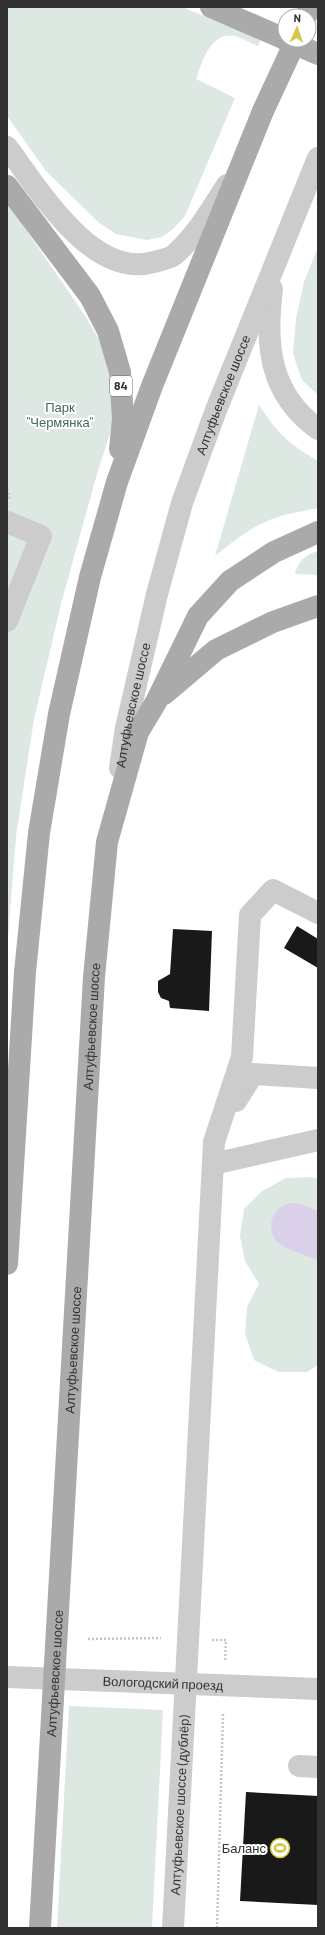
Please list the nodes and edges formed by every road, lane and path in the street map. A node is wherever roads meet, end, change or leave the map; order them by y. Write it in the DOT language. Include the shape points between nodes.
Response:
graph roads {
  1 [pos="211,7"];
  2 [pos="277,36"];
  3 [pos="292,48"];
  4 [pos="304,48"];
  5 [pos="318,54"];
  6 [pos="7,147"];
  7 [pos="318,158"];
  8 [pos="243,161"];
  9 [pos="7,186"];
  10 [pos="276,260"];
  11 [pos="318,429"];
  12 [pos="117,482"];
  13 [pos="7,522"];
  14 [pos="318,532"];
  15 [pos="318,606"];
  16 [pos="7,621"];
  17 [pos="156,702"];
  18 [pos="108,842"];
  19 [pos="318,913"];
  20 [pos="318,1078"];
  21 [pos="218,1129"];
  22 [pos="318,1140"];
  23 [pos="213,1164"];
  24 [pos="7,1264"];
  25 [pos="161,1638"];
  26 [pos="88,1639"];
  27 [pos="206,1640"];
  28 [pos="225,1664"];
  29 [pos="7,1677"];
  30 [pos="53,1680"];
  31 [pos="185,1682"];
  32 [pos="318,1688"];
  33 [pos="223,1714"];
  34 [pos="40,1928"];
  35 [pos="172,1928"];
  36 [pos="217,1928"];
  1 -- 2 [label="main road"];
  3 -- 8 [label="main road, bridge"];
  4 -- 5 [label="main road"];
  6 -- 8 [label="street" via="69,228 105,254 122,262 146,264 172,256 202,225"];
  7 -- 10 [label="street, Алтуфьевское шоссе"];
  8 -- 12 [label="main road" via="154,379"];
  9 -- 12 [label="main road, 84" via="90,296 108,331 120,372 123,419"];
  10 -- 11 [label="street" via="269,313 270,355 283,391 303,418"];
  10 -- 18 [label="street, Алтуфьевское шоссе" via="182,503 157,594 126,728"];
  12 -- 24 [label="main road" via="90,577 59,714 39,833 25,972"];
  13 -- 16 [label="street" via="41,536"];
  14 -- 17 [label="main road" via="274,552 230,581 198,616"];
  15 -- 17 [label="main road" via="273,622 216,650"];
  17 -- 18 [label="main road" via="138,732"];
  18 -- 30 [label="main road, Алтуфьевское шоссе" via="94,977"];
  19 -- 21 [label="street" via="273,890 250,915 242,1057"];
  20 -- 21 [label="street" via="253,1074"];
  21 -- 23 [label="street, Алтуфьевское шоссе (дублёр)" via="214,1142"];
  22 -- 23 [label="street"];
  23 -- 31 [label="street, Алтуфьевское шоссе (дублёр)"];
  25 -- 26 [label="path"];
  27 -- 28 [label="path" via="226,1640"];
  29 -- 30 [label="street, Вологодский проезд"];
  30 -- 31 [label="street, Вологодский проезд"];
  30 -- 34 [label="main road, Алтуфьевское шоссе"];
  31 -- 32 [label="street, Вологодский проезд"];
  31 -- 35 [label="street, Алтуфьевское шоссе (дублёр)"];
  33 -- 36 [label="path"];
}
